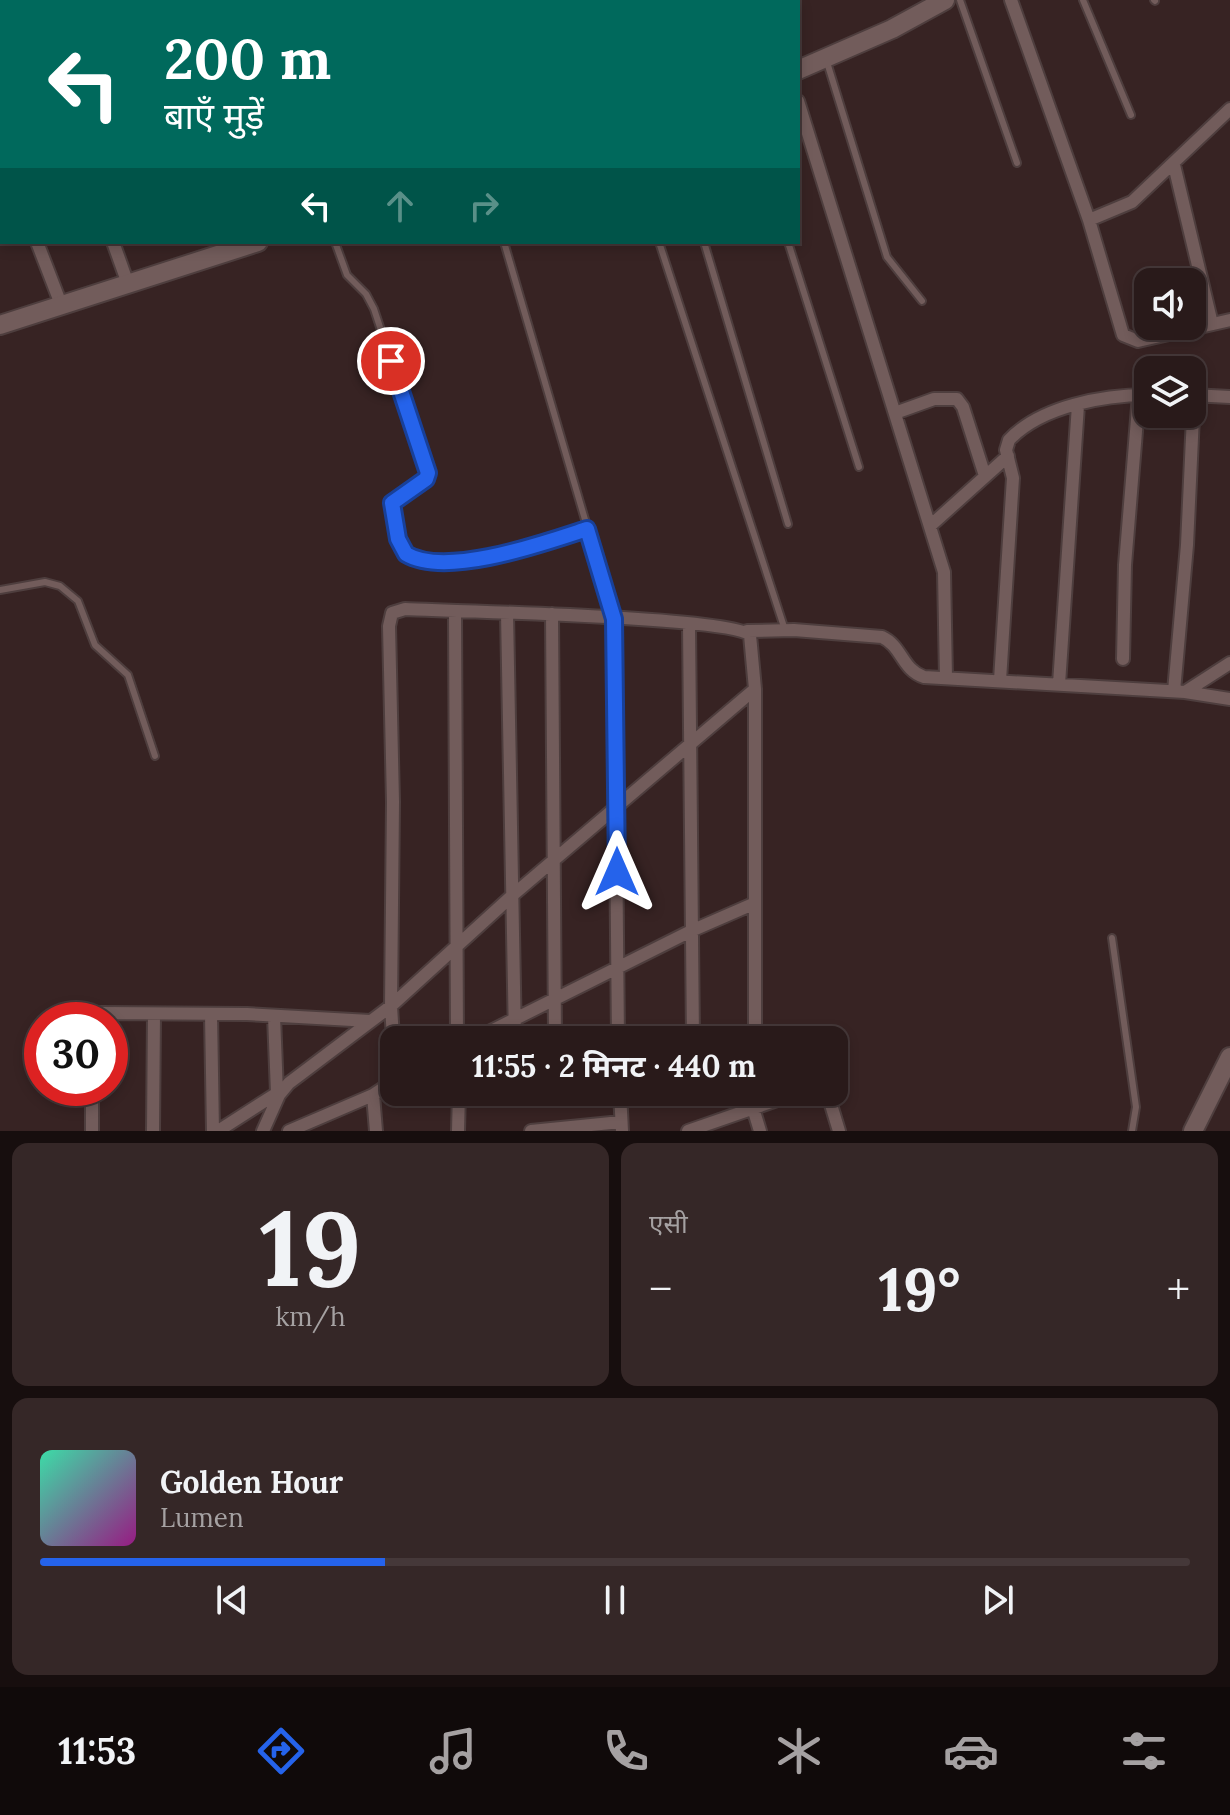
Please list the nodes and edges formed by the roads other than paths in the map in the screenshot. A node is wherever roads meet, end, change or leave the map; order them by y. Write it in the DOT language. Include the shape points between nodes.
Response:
graph roads {
  1 [pos="945,0"];
  2 [pos="960,0"];
  3 [pos="1011,0"];
  4 [pos="1083,0"];
  5 [pos="826,58"];
  6 [pos="800,65"];
  7 [pos="800,107"];
  8 [pos="1230,111"];
  9 [pos="1131,115"];
  10 [pos="1017,163"];
  11 [pos="1174,165"];
  12 [pos="1089,220"];
  13 [pos="38,244"];
  14 [pos="114,244"];
  15 [pos="252,244"];
  16 [pos="336,244"];
  17 [pos="505,244"];
  18 [pos="660,244"];
  19 [pos="705,244"];
  20 [pos="789,244"];
  21 [pos="128,284"];
  22 [pos="922,301"];
  23 [pos="62,307"];
  24 [pos="1230,320"];
  25 [pos="1212,324"];
  26 [pos="0,325"];
  27 [pos="1134,396"];
  28 [pos="1206,396"];
  29 [pos="1230,397"];
  30 [pos="1078,405"];
  31 [pos="895,413"];
  32 [pos="1140,428"];
  33 [pos="1192,428"];
  34 [pos="1008,456"];
  35 [pos="859,467"];
  36 [pos="985,476"];
  37 [pos="788,524"];
  38 [pos="930,526"];
  39 [pos="587,529"];
  40 [pos="0,590"];
  41 [pos="455,611"];
  42 [pos="507,613"];
  43 [pos="552,614"];
  44 [pos="614,619"];
  45 [pos="689,624"];
  46 [pos="785,630"];
  47 [pos="747,631"];
  48 [pos="1123,659"];
  49 [pos="1230,663"];
  50 [pos="946,678"];
  51 [pos="1000,680"];
  52 [pos="1059,684"];
  53 [pos="755,689"];
  54 [pos="1179,691"];
  55 [pos="1230,699"];
  56 [pos="689,745"];
  57 [pos="155,756"];
  58 [pos="616,809"];
  59 [pos="556,859"];
  60 [pos="514,894"];
  61 [pos="753,904"];
  62 [pos="691,931"];
  63 [pos="1112,938"];
  64 [pos="457,948"];
  65 [pos="617,967"];
  66 [pos="555,998"];
  67 [pos="391,1006"];
  68 [pos="128,1014"];
  69 [pos="154,1014"];
  70 [pos="211,1014"];
  71 [pos="274,1016"];
  72 [pos="515,1020"];
  73 [pos="370,1021"];
  74 [pos="392,1026"];
  75 [pos="457,1026"];
  76 [pos="502,1026"];
  77 [pos="515,1026"];
  78 [pos="555,1026"];
  79 [pos="618,1026"];
  80 [pos="693,1026"];
  81 [pos="755,1026"];
  82 [pos="1230,1057"];
  83 [pos="380,1090"];
  84 [pos="279,1092"];
  85 [pos="373,1095"];
  86 [pos="92,1106"];
  87 [pos="459,1106"];
  88 [pos="621,1106"];
  89 [pos="759,1106"];
  90 [pos="831,1106"];
  91 [pos="753,1108"];
  92 [pos="312,1126"];
  93 [pos="622,1126"];
  94 [pos="561,1130"];
  95 [pos="92,1131"];
  96 [pos="153,1131"];
  97 [pos="215,1131"];
  98 [pos="263,1131"];
  99 [pos="289,1131"];
  100 [pos="376,1131"];
  101 [pos="458,1131"];
  102 [pos="531,1131"];
  103 [pos="688,1131"];
  104 [pos="760,1131"];
  105 [pos="839,1131"];
  106 [pos="1132,1131"];
  107 [pos="1193,1131"];
  1 -- 5 [label="main road"];
  2 -- 10 [label="lane"];
  3 -- 12 [label="street"];
  4 -- 9 [label="lane"];
  5 -- 6 [label="main road"];
  5 -- 22 [label="lane" via="887,257"];
  7 -- 31 [label="street"];
  8 -- 11 [label="street"];
  11 -- 12 [label="street" via="1128,204"];
  11 -- 25 [label="street"];
  12 -- 25 [label="street" via="1126,339 1138,341"];
  13 -- 23 [label="street"];
  14 -- 21 [label="street"];
  15 -- 21 [label="main road"];
  16 -- 39 [label="lane" via="347,275 374,309 428,473 392,503 406,554 424,561 492,557"];
  17 -- 39 [label="lane"];
  18 -- 46 [label="lane"];
  19 -- 37 [label="lane"];
  20 -- 35 [label="lane"];
  21 -- 23 [label="main road"];
  23 -- 26 [label="main road"];
  24 -- 25 [label="street"];
  27 -- 30 [label="street"];
  28 -- 29 [label="street"];
  30 -- 34 [label="street" via="1019,431 1009,440"];
  30 -- 52 [label="street"];
  31 -- 36 [label="street" via="934,399 957,399"];
  31 -- 38 [label="street"];
  32 -- 48 [label="street" via="1125,565"];
  33 -- 54 [label="street"];
  34 -- 36 [label="street"];
  34 -- 51 [label="street" via="1013,478"];
  36 -- 38 [label="street"];
  38 -- 50 [label="street" via="947,588"];
  39 -- 44 [label="lane"];
  40 -- 57 [label="lane" via="45,582 60,586 78,601 95,645 128,675"];
  41 -- 42 [label="street"];
  41 -- 64 [label="street"];
  41 -- 67 [label="street" via="405,609 389,618"];
  42 -- 43 [label="street"];
  42 -- 60 [label="street"];
  43 -- 44 [label="street"];
  43 -- 59 [label="street"];
  44 -- 45 [label="street"];
  44 -- 58 [label="street"];
  45 -- 47 [label="street"];
  45 -- 56 [label="street"];
  46 -- 47 [label="street"];
  46 -- 50 [label="street" via="882,637 910,671"];
  47 -- 53 [label="street"];
  49 -- 54 [label="street"];
  50 -- 51 [label="street"];
  51 -- 52 [label="street"];
  52 -- 54 [label="street"];
  53 -- 56 [label="street"];
  53 -- 61 [label="street"];
  54 -- 55 [label="street"];
  56 -- 58 [label="street"];
  56 -- 62 [label="street"];
  58 -- 59 [label="street"];
  58 -- 65 [label="street"];
  59 -- 60 [label="street"];
  59 -- 66 [label="street"];
  60 -- 64 [label="street"];
  60 -- 72 [label="street"];
  61 -- 62 [label="street"];
  61 -- 81 [label="street"];
  62 -- 65 [label="street"];
  62 -- 80 [label="street"];
  63 -- 106 [label="lane" via="1136,1107"];
  64 -- 67 [label="street"];
  64 -- 75 [label="street"];
  65 -- 66 [label="street"];
  65 -- 79 [label="street"];
  66 -- 72 [label="street"];
  66 -- 78 [label="street"];
  67 -- 73 [label="street"];
  67 -- 74 [label="street"];
  68 -- 69 [label="street"];
  69 -- 70 [label="street"];
  69 -- 96 [label="street"];
  70 -- 71 [label="street"];
  70 -- 97 [label="street"];
  71 -- 73 [label="street"];
  71 -- 84 [label="street"];
  72 -- 76 [label="street"];
  72 -- 77 [label="street"];
  73 -- 84 [label="street"];
  82 -- 107 [label="main road"];
  83 -- 85 [label="street"];
  84 -- 97 [label="street"];
  84 -- 98 [label="street"];
  85 -- 92 [label="street"];
  85 -- 100 [label="street"];
  86 -- 95 [label="street"];
  87 -- 101 [label="street"];
  88 -- 93 [label="street"];
  89 -- 91 [label="street"];
  90 -- 105 [label="street"];
  91 -- 103 [label="street"];
  91 -- 104 [label="street"];
  92 -- 99 [label="street"];
  93 -- 94 [label="street"];
  94 -- 102 [label="street"];
}
